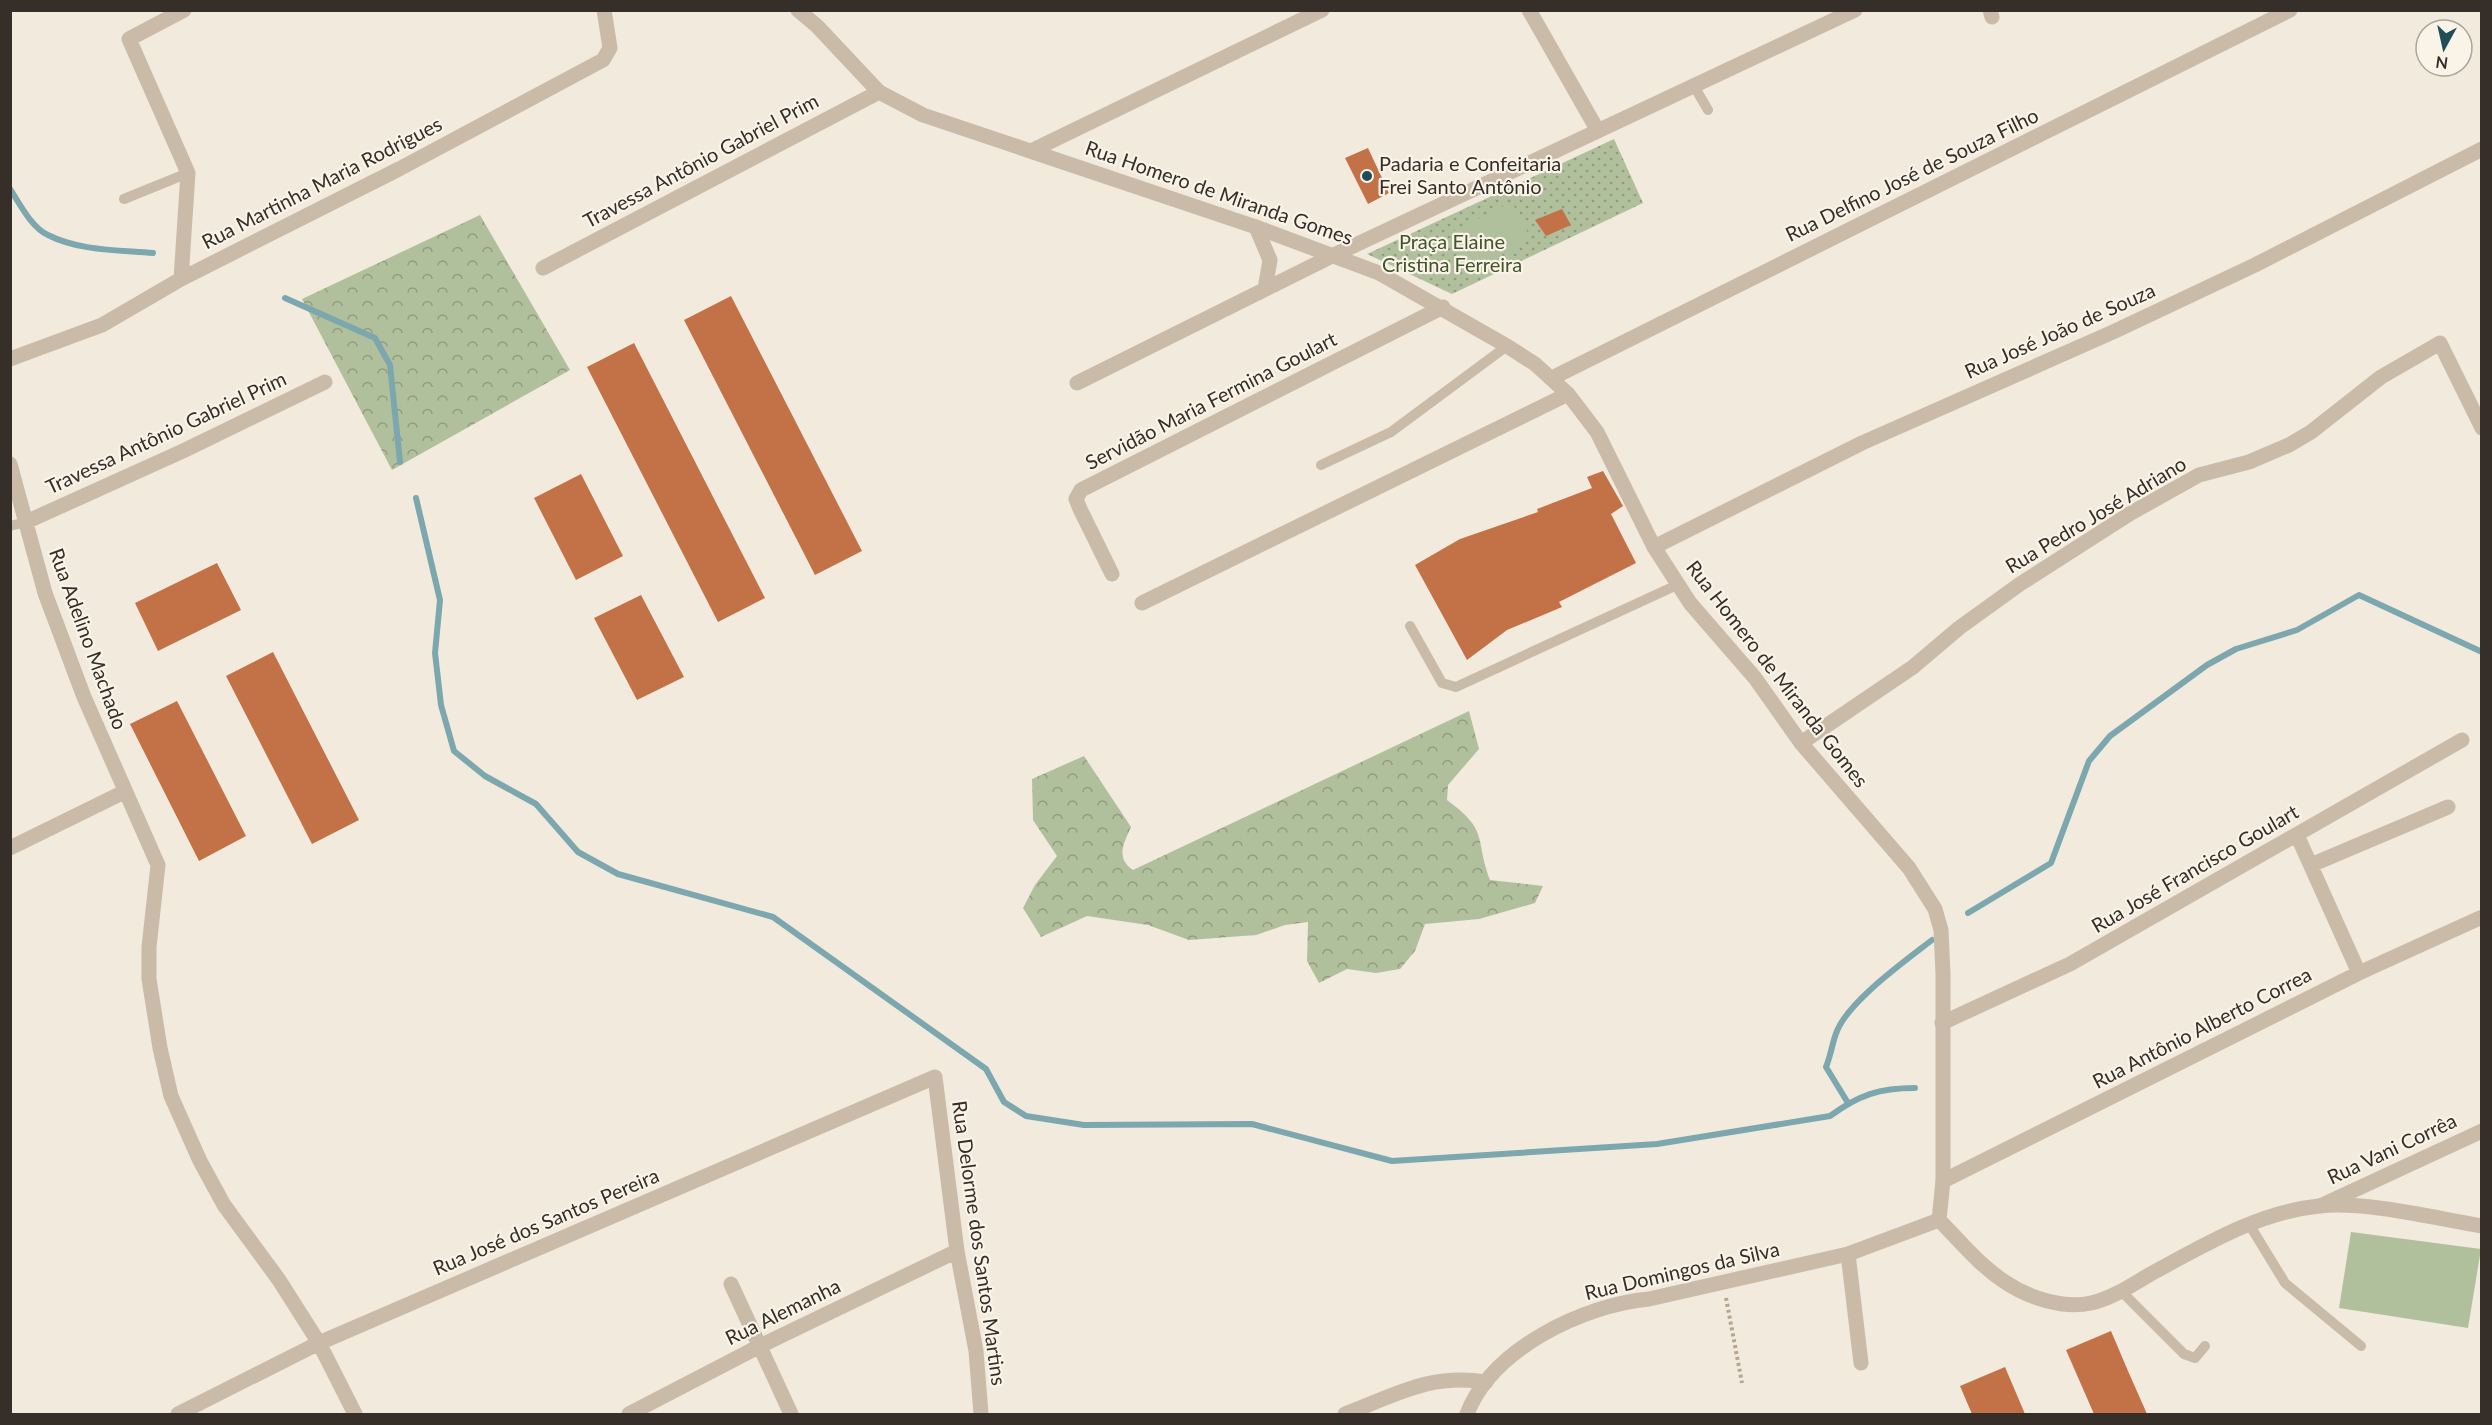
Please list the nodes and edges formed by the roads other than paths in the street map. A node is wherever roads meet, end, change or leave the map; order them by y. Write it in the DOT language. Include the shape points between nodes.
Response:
graph roads {
  1 [pos="184,10"];
  2 [pos="604,10"];
  3 [pos="798,10"];
  4 [pos="1322,10"];
  5 [pos="1529,10"];
  6 [pos="1855,10"];
  7 [pos="2290,10"];
  8 [pos="1694,86"];
  9 [pos="879,92"];
  10 [pos="1708,110"];
  11 [pos="1598,131"];
  12 [pos="2481,149"];
  13 [pos="1031,151"];
  14 [pos="188,172"];
  15 [pos="124,199"];
  16 [pos="1256,227"];
  17 [pos="1335,255"];
  18 [pos="543,268"];
  19 [pos="182,279"];
  20 [pos="1265,290"];
  21 [pos="1443,308"];
  22 [pos="1507,346"];
  23 [pos="10,359"];
  24 [pos="1552,378"];
  25 [pos="325,382"];
  26 [pos="1077,383"];
  27 [pos="1568,394"];
  28 [pos="2481,428"];
  29 [pos="10,464"];
  30 [pos="1321,465"];
  31 [pos="18,524"];
  32 [pos="1654,547"];
  33 [pos="1112,574"];
  34 [pos="1677,585"];
  35 [pos="1142,603"];
  36 [pos="1410,626"];
  37 [pos="2462,740"];
  38 [pos="1801,743"];
  39 [pos="124,792"];
  40 [pos="2448,807"];
  41 [pos="2297,835"];
  42 [pos="10,848"];
  43 [pos="2311,865"];
  44 [pos="2481,917"];
  45 [pos="2359,973"];
  46 [pos="1942,1023"];
  47 [pos="935,1077"];
  48 [pos="2481,1131"];
  49 [pos="1943,1181"];
  50 [pos="2320,1206"];
  51 [pos="1939,1220"];
  52 [pos="2249,1224"];
  53 [pos="2481,1226"];
  54 [pos="957,1251"];
  55 [pos="1848,1254"];
  56 [pos="731,1284"];
  57 [pos="2121,1291"];
  58 [pos="319,1343"];
  59 [pos="760,1346"];
  60 [pos="2361,1346"];
  61 [pos="2205,1347"];
  62 [pos="1861,1363"];
  63 [pos="1486,1382"];
  64 [pos="178,1414"];
  65 [pos="355,1414"];
  66 [pos="629,1414"];
  67 [pos="791,1414"];
  68 [pos="981,1414"];
  69 [pos="1345,1414"];
  70 [pos="1467,1414"];
  1 -- 14 [label="street" via="129,39"];
  2 -- 19 [label="street, Rua Martinha Maria Rodrigues" via="610,48 603,60"];
  3 -- 9 [label="street, Rua Homero de Miranda Gomes"];
  4 -- 13 [label="street"];
  5 -- 11 [label="street"];
  6 -- 8 [label="street"];
  7 -- 24 [label="street, Rua Delfino José de Souza Filho"];
  8 -- 10 [label="lane"];
  8 -- 11 [label="street"];
  9 -- 13 [label="street, Rua Homero de Miranda Gomes" via="923,115"];
  9 -- 18 [label="street, Travessa Antônio Gabriel Prim"];
  11 -- 17 [label="street"];
  12 -- 32 [label="street, Rua José João de Souza" via="2235,275 1862,443"];
  13 -- 16 [label="street, Rua Homero de Miranda Gomes"];
  14 -- 15 [label="lane"];
  14 -- 19 [label="street"];
  16 -- 17 [label="street, Rua Homero de Miranda Gomes"];
  16 -- 20 [label="street" via="1270,260"];
  17 -- 20 [label="street"];
  17 -- 21 [label="street, Rua Homero de Miranda Gomes" via="1379,273"];
  19 -- 23 [label="street, Rua Martinha Maria Rodrigues" via="102,325"];
  20 -- 26 [label="street"];
  21 -- 22 [label="street, Rua Homero de Miranda Gomes"];
  21 -- 33 [label="street, Servidão Maria Fermina Goulart" via="1081,490 1076,499"];
  22 -- 24 [label="street, Rua Homero de Miranda Gomes"];
  22 -- 30 [label="lane" via="1391,432"];
  24 -- 27 [label="street, Rua Homero de Miranda Gomes"];
  25 -- 31 [label="street, Travessa Antônio Gabriel Prim" via="183,451"];
  27 -- 32 [label="street, Rua Homero de Miranda Gomes" via="1584,411 1611,456"];
  27 -- 35 [label="street"];
  28 -- 38 [label="street, Rua Pedro José Adriano" via="2440,344 2381,377 2289,445 2249,462 2199,476 2131,513 2020,584 1913,667"];
  29 -- 31 [label="street, Rua Adelino Machado"];
  31 -- 39 [label="street, Rua Adelino Machado"];
  32 -- 34 [label="street, Rua Homero de Miranda Gomes"];
  34 -- 36 [label="lane" via="1456,687 1442,683"];
  34 -- 38 [label="street, Rua Homero de Miranda Gomes" via="1755,678"];
  37 -- 41 [label="street, Rua José Francisco Goulart"];
  38 -- 46 [label="street, Rua Homero de Miranda Gomes" via="1909,868 1935,909 1943,953"];
  39 -- 42 [label="street"];
  39 -- 58 [label="street, Rua Adelino Machado" via="158,865 149,979 171,1096 224,1205"];
  40 -- 43 [label="street"];
  41 -- 43 [label="street"];
  41 -- 46 [label="street, Rua José Francisco Goulart" via="2070,964"];
  43 -- 45 [label="street"];
  44 -- 45 [label="street, Rua Antônio Alberto Correa"];
  45 -- 49 [label="street, Rua Antônio Alberto Correa"];
  46 -- 49 [label="street, Rua Homero de Miranda Gomes"];
  47 -- 54 [label="street, Rua Delorme dos Santos Martins"];
  47 -- 58 [label="street, Rua José dos Santos Pereira"];
  48 -- 50 [label="street, Rua Vani Corrêa"];
  49 -- 51 [label="street, Rua Homero de Miranda Gomes"];
  50 -- 52 [label="street"];
  50 -- 53 [label="street" via="2380,1210"];
  51 -- 55 [label="street, Rua Domingos da Silva"];
  51 -- 57 [label="street" via="1987,1270 2027,1293 2065,1305 2092,1302"];
  52 -- 57 [label="street"];
  52 -- 60 [label="lane" via="2285,1283"];
  54 -- 59 [label="street, Rua Alemanha"];
  54 -- 68 [label="street, Rua Delorme dos Santos Martins" via="976,1351"];
  55 -- 62 [label="street"];
  55 -- 63 [label="street, Rua Domingos da Silva" via="1625,1301 1573,1319 1528,1344"];
  56 -- 59 [label="street"];
  57 -- 61 [label="lane" via="2184,1354 2195,1358"];
  58 -- 64 [label="street, Rua José dos Santos Pereira"];
  58 -- 65 [label="street, Rua Adelino Machado"];
  59 -- 66 [label="street, Rua Alemanha"];
  59 -- 67 [label="street"];
  63 -- 69 [label="street" via="1433,1380"];
  63 -- 70 [label="street, Rua Domingos da Silva"];
}
